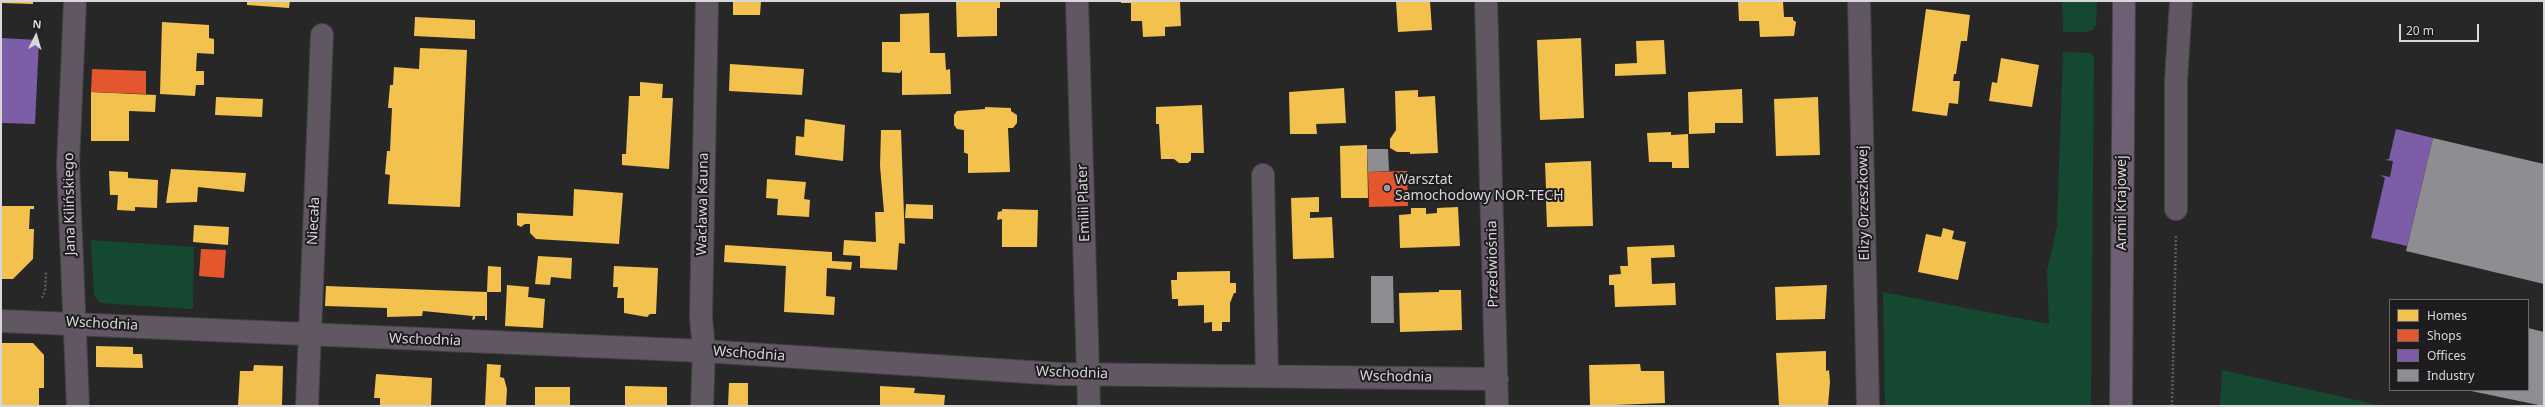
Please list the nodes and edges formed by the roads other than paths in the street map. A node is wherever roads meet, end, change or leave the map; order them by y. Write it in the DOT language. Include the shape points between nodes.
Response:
graph roads {
  1 [pos="75,1"];
  2 [pos="707,1"];
  3 [pos="1078,1"];
  4 [pos="1486,1"];
  5 [pos="1859,1"];
  6 [pos="2124,1"];
  7 [pos="2181,1"];
  8 [pos="322,35"];
  9 [pos="1263,175"];
  10 [pos="2176,209"];
  11 [pos="1,320"];
  12 [pos="74,323"];
  13 [pos="309,335"];
  14 [pos="704,351"];
  15 [pos="1089,374"];
  16 [pos="1267,376"];
  17 [pos="1497,379"];
  18 [pos="78,406"];
  19 [pos="308,406"];
  20 [pos="702,406"];
  21 [pos="1089,406"];
  22 [pos="1498,406"];
  23 [pos="1868,406"];
  24 [pos="2121,406"];
  1 -- 12 [label="street, Jana Kilińskiego" via="68,165"];
  2 -- 14 [label="street, Wacława Kauna" via="701,317"];
  3 -- 15 [label="street, Emilii Plater"];
  4 -- 17 [label="street, Przedwiośnia"];
  5 -- 23 [label="street, Elizy Orzeszkowej"];
  6 -- 24 [label="main road, Armii Krajowej"];
  7 -- 10 [label="street" via="2176,81"];
  8 -- 13 [label="street, Niecała"];
  9 -- 16 [label="street"];
  11 -- 12 [label="street, Wschodnia"];
  12 -- 13 [label="street, Wschodnia"];
  12 -- 18 [label="street, Jana Kilińskiego"];
  13 -- 14 [label="street, Wschodnia"];
  13 -- 19 [label="street, Niecała"];
  14 -- 15 [label="street, Wschodnia"];
  14 -- 20 [label="street, Wacława Kauna"];
  15 -- 16 [label="street, Wschodnia"];
  15 -- 21 [label="street, Emilii Plater"];
  16 -- 17 [label="street, Wschodnia"];
  17 -- 22 [label="street, Przedwiośnia"];
}
